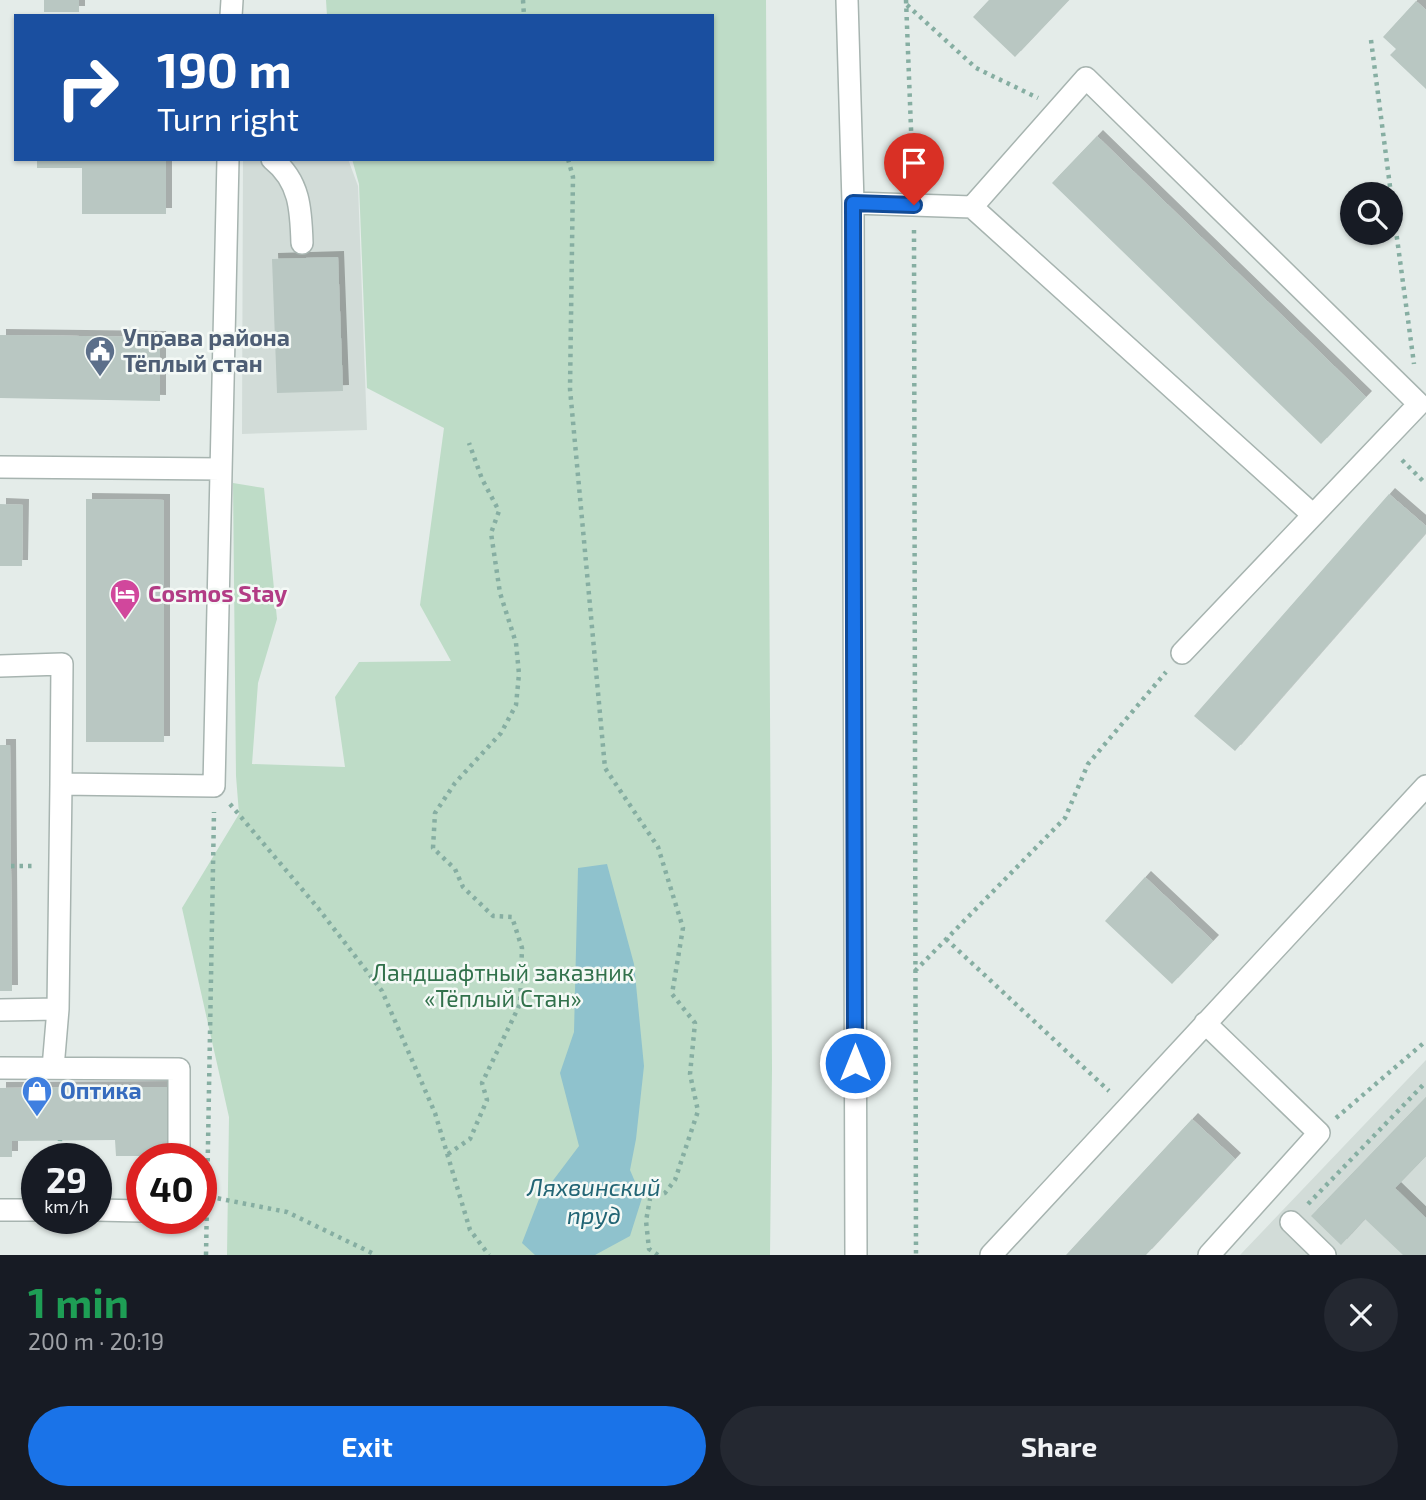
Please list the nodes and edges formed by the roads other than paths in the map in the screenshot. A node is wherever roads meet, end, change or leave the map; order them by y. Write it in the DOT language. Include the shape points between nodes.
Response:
graph roads {
  1 [pos="847,0"];
  2 [pos="228,161"];
  3 [pos="274,161"];
  4 [pos="853,203"];
  5 [pos="972,207"];
  6 [pos="302,243"];
  7 [pos="0,467"];
  8 [pos="221,469"];
  9 [pos="1312,514"];
  10 [pos="1182,653"];
  11 [pos="0,666"];
  12 [pos="61,784"];
  13 [pos="1426,786"];
  14 [pos="58,1009"];
  15 [pos="0,1010"];
  16 [pos="1205,1023"];
  17 [pos="0,1068"];
  18 [pos="53,1068"];
  19 [pos="178,1143"];
  20 [pos="1263,1196"];
  21 [pos="0,1210"];
  22 [pos="21,1210"];
  23 [pos="856,1255"];
  24 [pos="991,1255"];
  25 [pos="1209,1255"];
  26 [pos="1325,1255"];
  1 -- 4 [label="street"];
  2 -- 8 [label="street"];
  3 -- 6 [label="street" via="298,194"];
  4 -- 5 [label="street"];
  4 -- 23 [label="street"];
  5 -- 9 [label="street"];
  5 -- 9 [label="street" via="1086,78 1419,404"];
  7 -- 8 [label="street"];
  8 -- 12 [label="street" via="214,786"];
  9 -- 10 [label="street"];
  11 -- 12 [label="street" via="62,664"];
  12 -- 14 [label="street"];
  13 -- 16 [label="street"];
  14 -- 15 [label="street"];
  14 -- 18 [label="street"];
  16 -- 20 [label="street" via="1319,1133"];
  16 -- 24 [label="street"];
  17 -- 18 [label="street"];
  18 -- 19 [label="street" via="179,1069"];
  20 -- 25 [label="street"];
  20 -- 26 [label="street"];
  21 -- 22 [label="street"];
}
